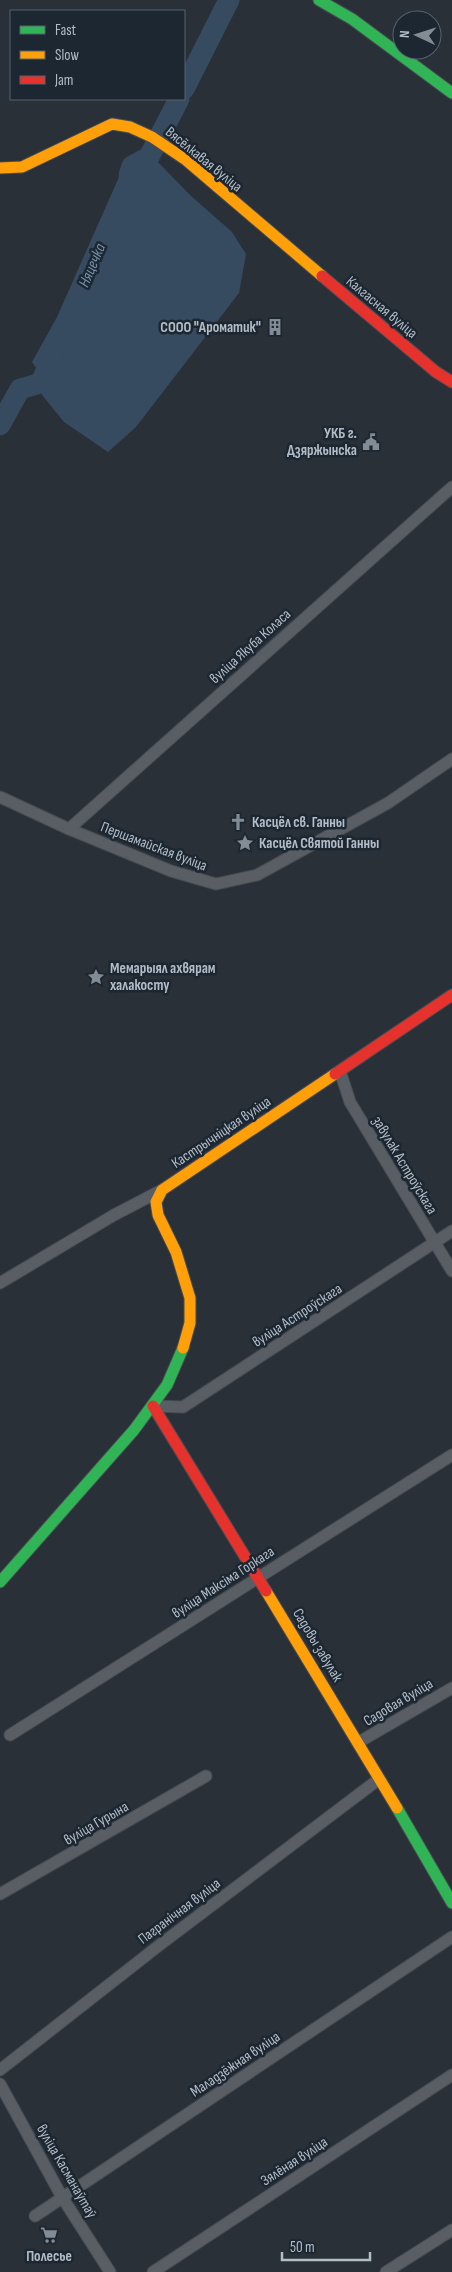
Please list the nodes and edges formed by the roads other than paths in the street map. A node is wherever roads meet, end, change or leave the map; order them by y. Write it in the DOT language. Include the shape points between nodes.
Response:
graph roads {
  1 [pos="319,0"];
  2 [pos="452,93"];
  3 [pos="0,168"];
  4 [pos="294,253"];
  5 [pos="452,382"];
  6 [pos="452,486"];
  7 [pos="452,759"];
  8 [pos="0,797"];
  9 [pos="69,829"];
  10 [pos="452,996"];
  11 [pos="340,1071"];
  12 [pos="162,1190"];
  13 [pos="452,1231"];
  14 [pos="434,1243"];
  15 [pos="452,1271"];
  16 [pos="0,1283"];
  17 [pos="153,1406"];
  18 [pos="452,1455"];
  19 [pos="258,1576"];
  20 [pos="0,1582"];
  21 [pos="452,1688"];
  22 [pos="10,1735"];
  23 [pos="359,1742"];
  24 [pos="206,1776"];
  25 [pos="379,1779"];
  26 [pos="0,1894"];
  27 [pos="452,1904"];
  28 [pos="452,1937"];
  29 [pos="0,2070"];
  30 [pos="452,2075"];
  31 [pos="0,2084"];
  32 [pos="62,2197"];
  33 [pos="35,2216"];
  34 [pos="452,2230"];
  35 [pos="110,2272"];
  36 [pos="153,2272"];
  37 [pos="386,2272"];
  1 -- 2 [label="street" via="352,19"];
  3 -- 4 [label="street, Вясёлкавая вуліца" via="22,167 112,124 130,127 152,137 186,160"];
  4 -- 5 [label="street, Калгасная вуліца"];
  6 -- 9 [label="street, вуліца Якуба Коласа"];
  7 -- 9 [label="street, Першамайская вуліца" via="388,803 325,839 258,876 238,881 216,884 180,875"];
  8 -- 9 [label="street, Першамайская вуліца"];
  10 -- 11 [label="street, Кастрычніцкая вуліца"];
  11 -- 12 [label="street, Кастрычніцкая вуліца"];
  11 -- 14 [label="street, завулак Астроўскага" via="350,1102"];
  12 -- 16 [label="street, Кастрычніцкая вуліца"];
  12 -- 17 [label="street" via="156,1202 158,1215 185,1280 190,1298 190,1323 181,1356"];
  13 -- 14 [label="street, вуліца Астроўскага"];
  14 -- 15 [label="street, завулак Астроўскага"];
  14 -- 17 [label="street, вуліца Астроўскага" via="183,1407"];
  17 -- 19 [label="street, Садовы завулак"];
  17 -- 20 [label="street"];
  18 -- 19 [label="street, вуліца Максіма Горкага"];
  19 -- 22 [label="street, вуліца Максіма Горкага"];
  19 -- 23 [label="street, Садовы завулак"];
  21 -- 23 [label="street, Садовая вуліца"];
  23 -- 25 [label="street, Садовы завулак"];
  24 -- 26 [label="street, вуліца Гурына"];
  25 -- 27 [label="street, Садовы завулак"];
  25 -- 29 [label="street, Пагранічная вуліца"];
  28 -- 32 [label="street, Маладзёжная вуліца"];
  30 -- 36 [label="street, Зялёная вуліца"];
  31 -- 32 [label="street, вуліца Касманаўтаў"];
  32 -- 33 [label="street, Маладзёжная вуліца"];
  32 -- 35 [label="street, вуліца Касманаўтаў"];
  34 -- 37 [label="street"];
}
